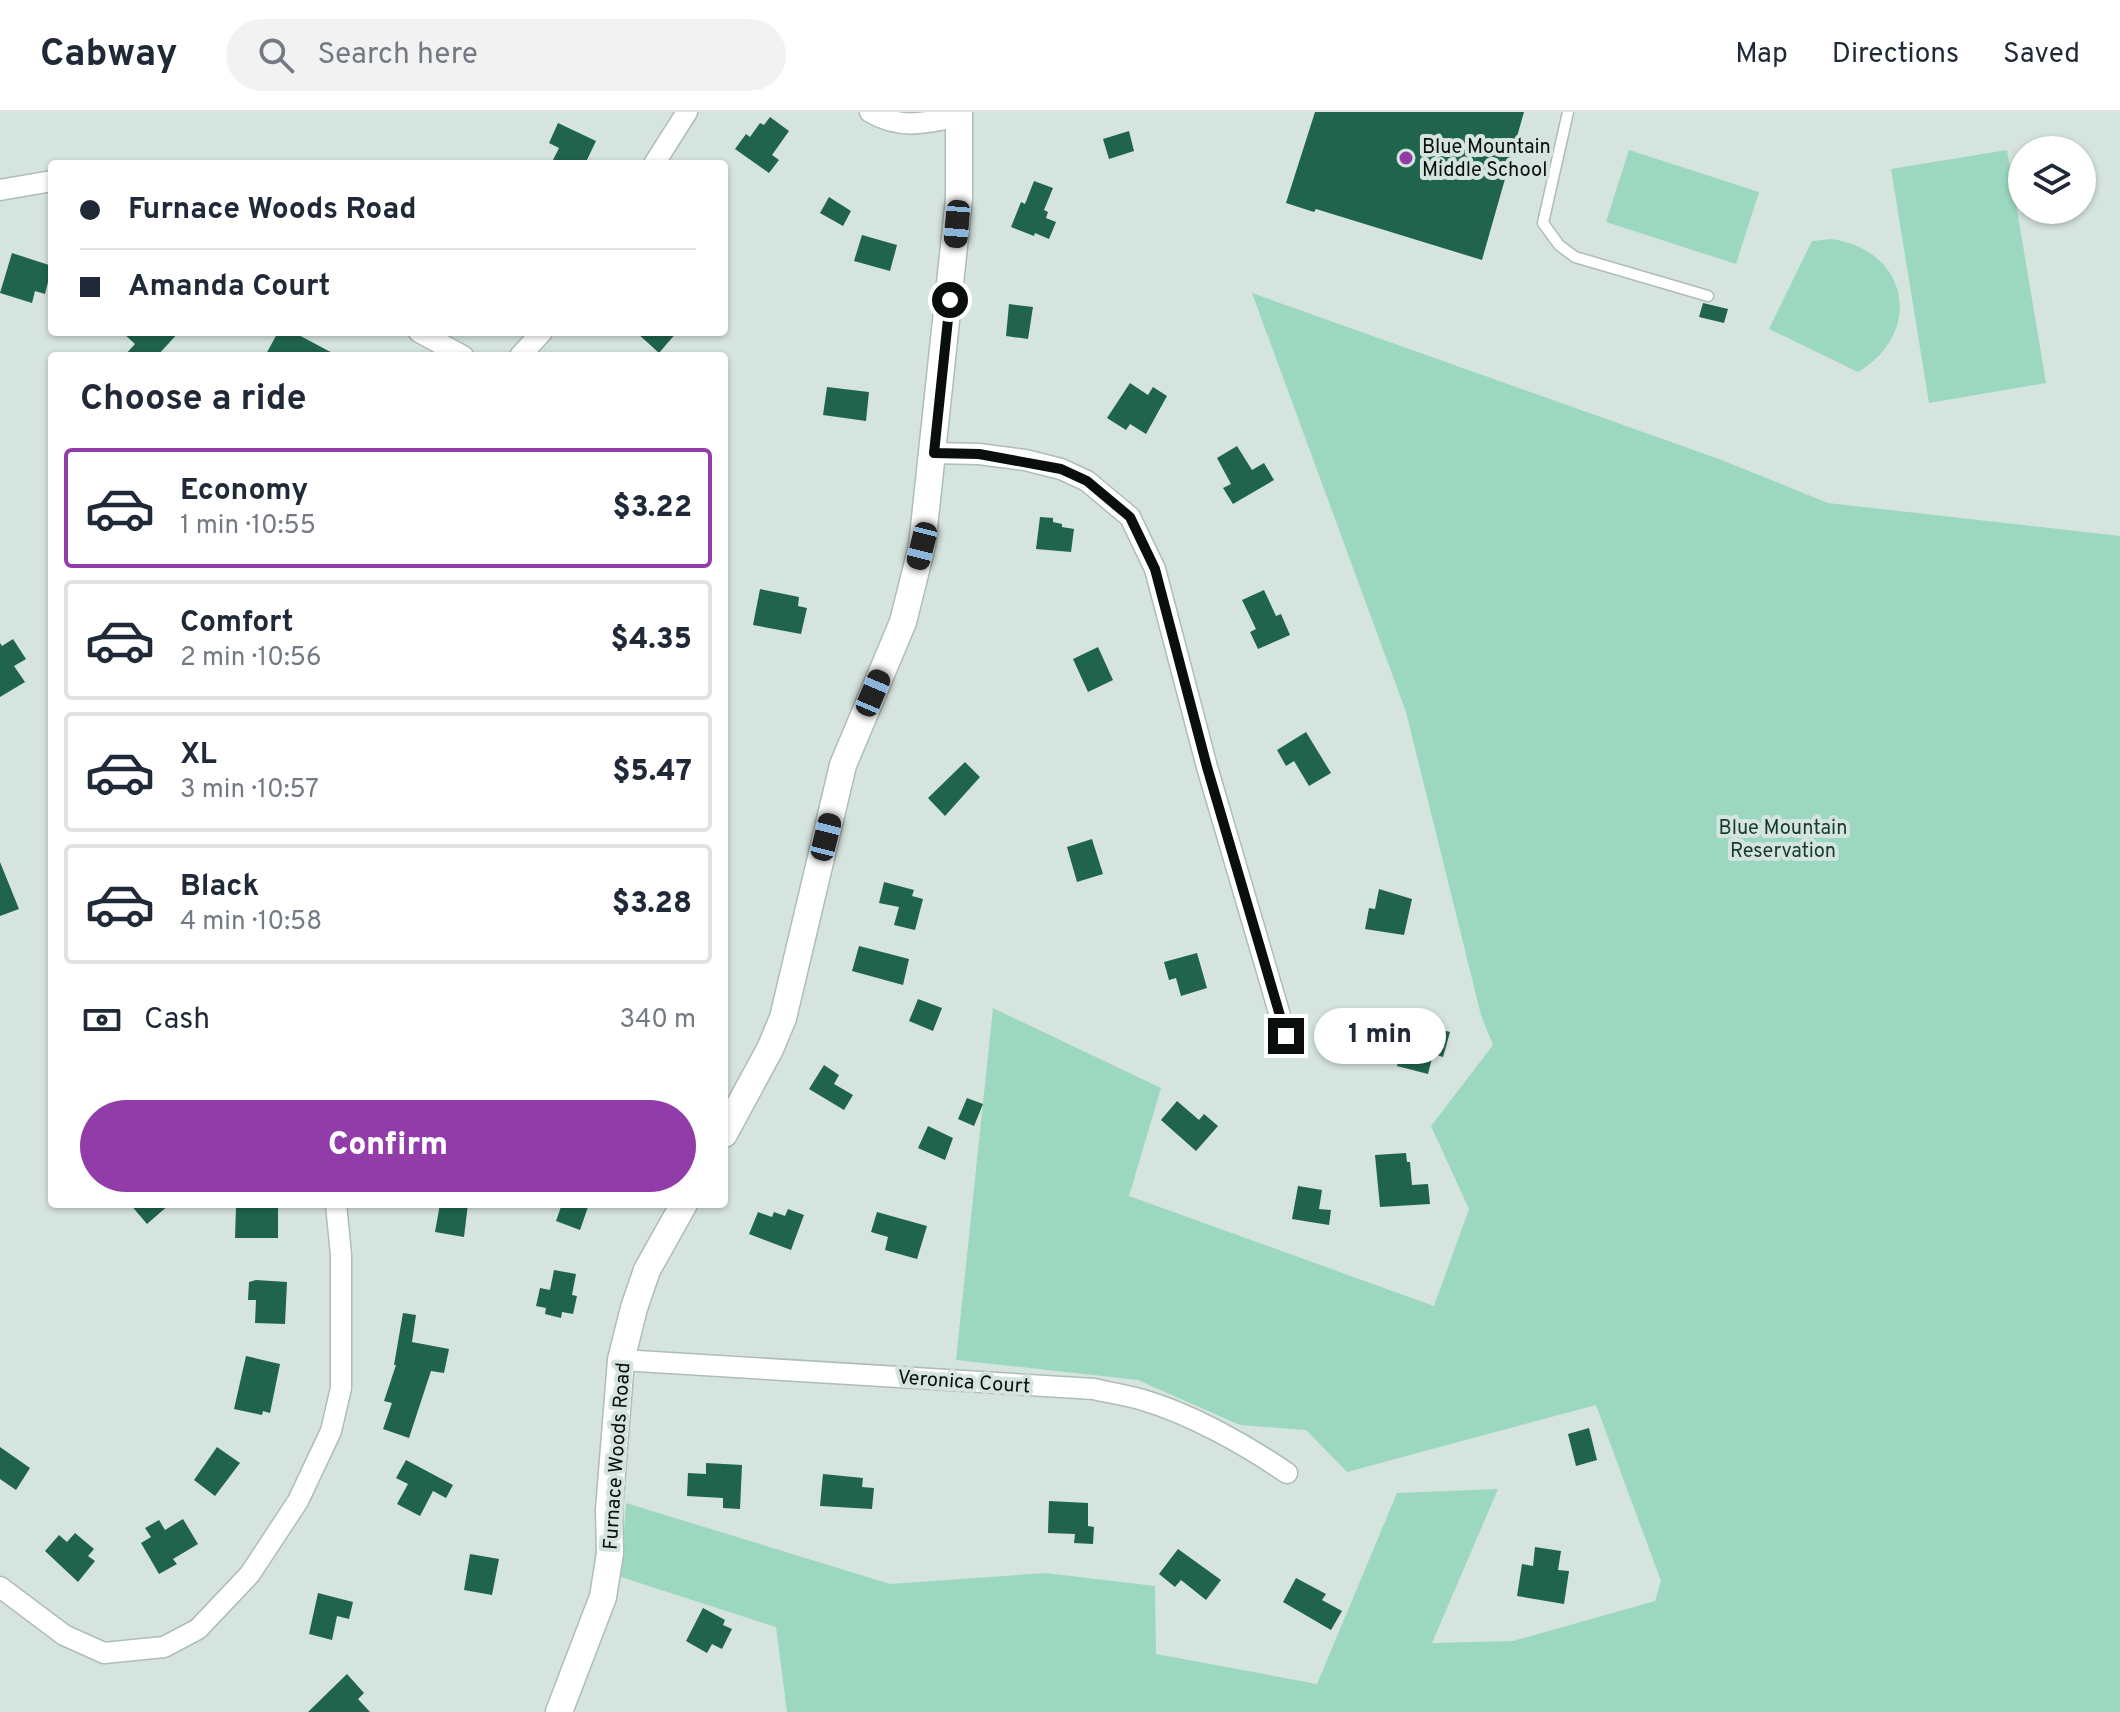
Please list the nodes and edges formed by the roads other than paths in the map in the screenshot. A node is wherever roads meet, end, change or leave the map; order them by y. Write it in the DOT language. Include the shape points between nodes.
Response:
graph roads {
  1 [pos="687,112"];
  2 [pos="870,112"];
  3 [pos="1568,112"];
  4 [pos="959,114"];
  5 [pos="657,160"];
  6 [pos="48,182"];
  7 [pos="0,190"];
  8 [pos="1708,296"];
  9 [pos="426,336"];
  10 [pos="538,336"];
  11 [pos="456,352"];
  12 [pos="524,352"];
  13 [pos="934,453"];
  14 [pos="1286,1036"];
  15 [pos="728,1127"];
  16 [pos="336,1208"];
  17 [pos="682,1208"];
  18 [pos="621,1360"];
  19 [pos="1287,1473"];
  20 [pos="0,1587"];
  21 [pos="559,1712"];
  1 -- 5 [label="street"];
  2 -- 4 [label="street" via="897,124"];
  3 -- 8 [label="lane" via="1543,223 1559,245 1575,257"];
  4 -- 13 [label="street" via="959,199"];
  6 -- 7 [label="street"];
  9 -- 11 [label="street"];
  10 -- 12 [label="street"];
  13 -- 14 [label="street" via="979,454 1061,469 1087,481 1130,517 1155,569"];
  13 -- 15 [label="street" via="922,546 903,622 843,765 783,1018"];
  16 -- 20 [label="street" via="341,1388 331,1431 298,1501 241,1585 198,1629 164,1647 104,1653 64,1635"];
  17 -- 18 [label="street, Furnace Woods Road" via="647,1270"];
  18 -- 19 [label="street, Veronica Court" via="1094,1389 1175,1411"];
  18 -- 21 [label="street, Furnace Woods Road" via="603,1597"];
}
